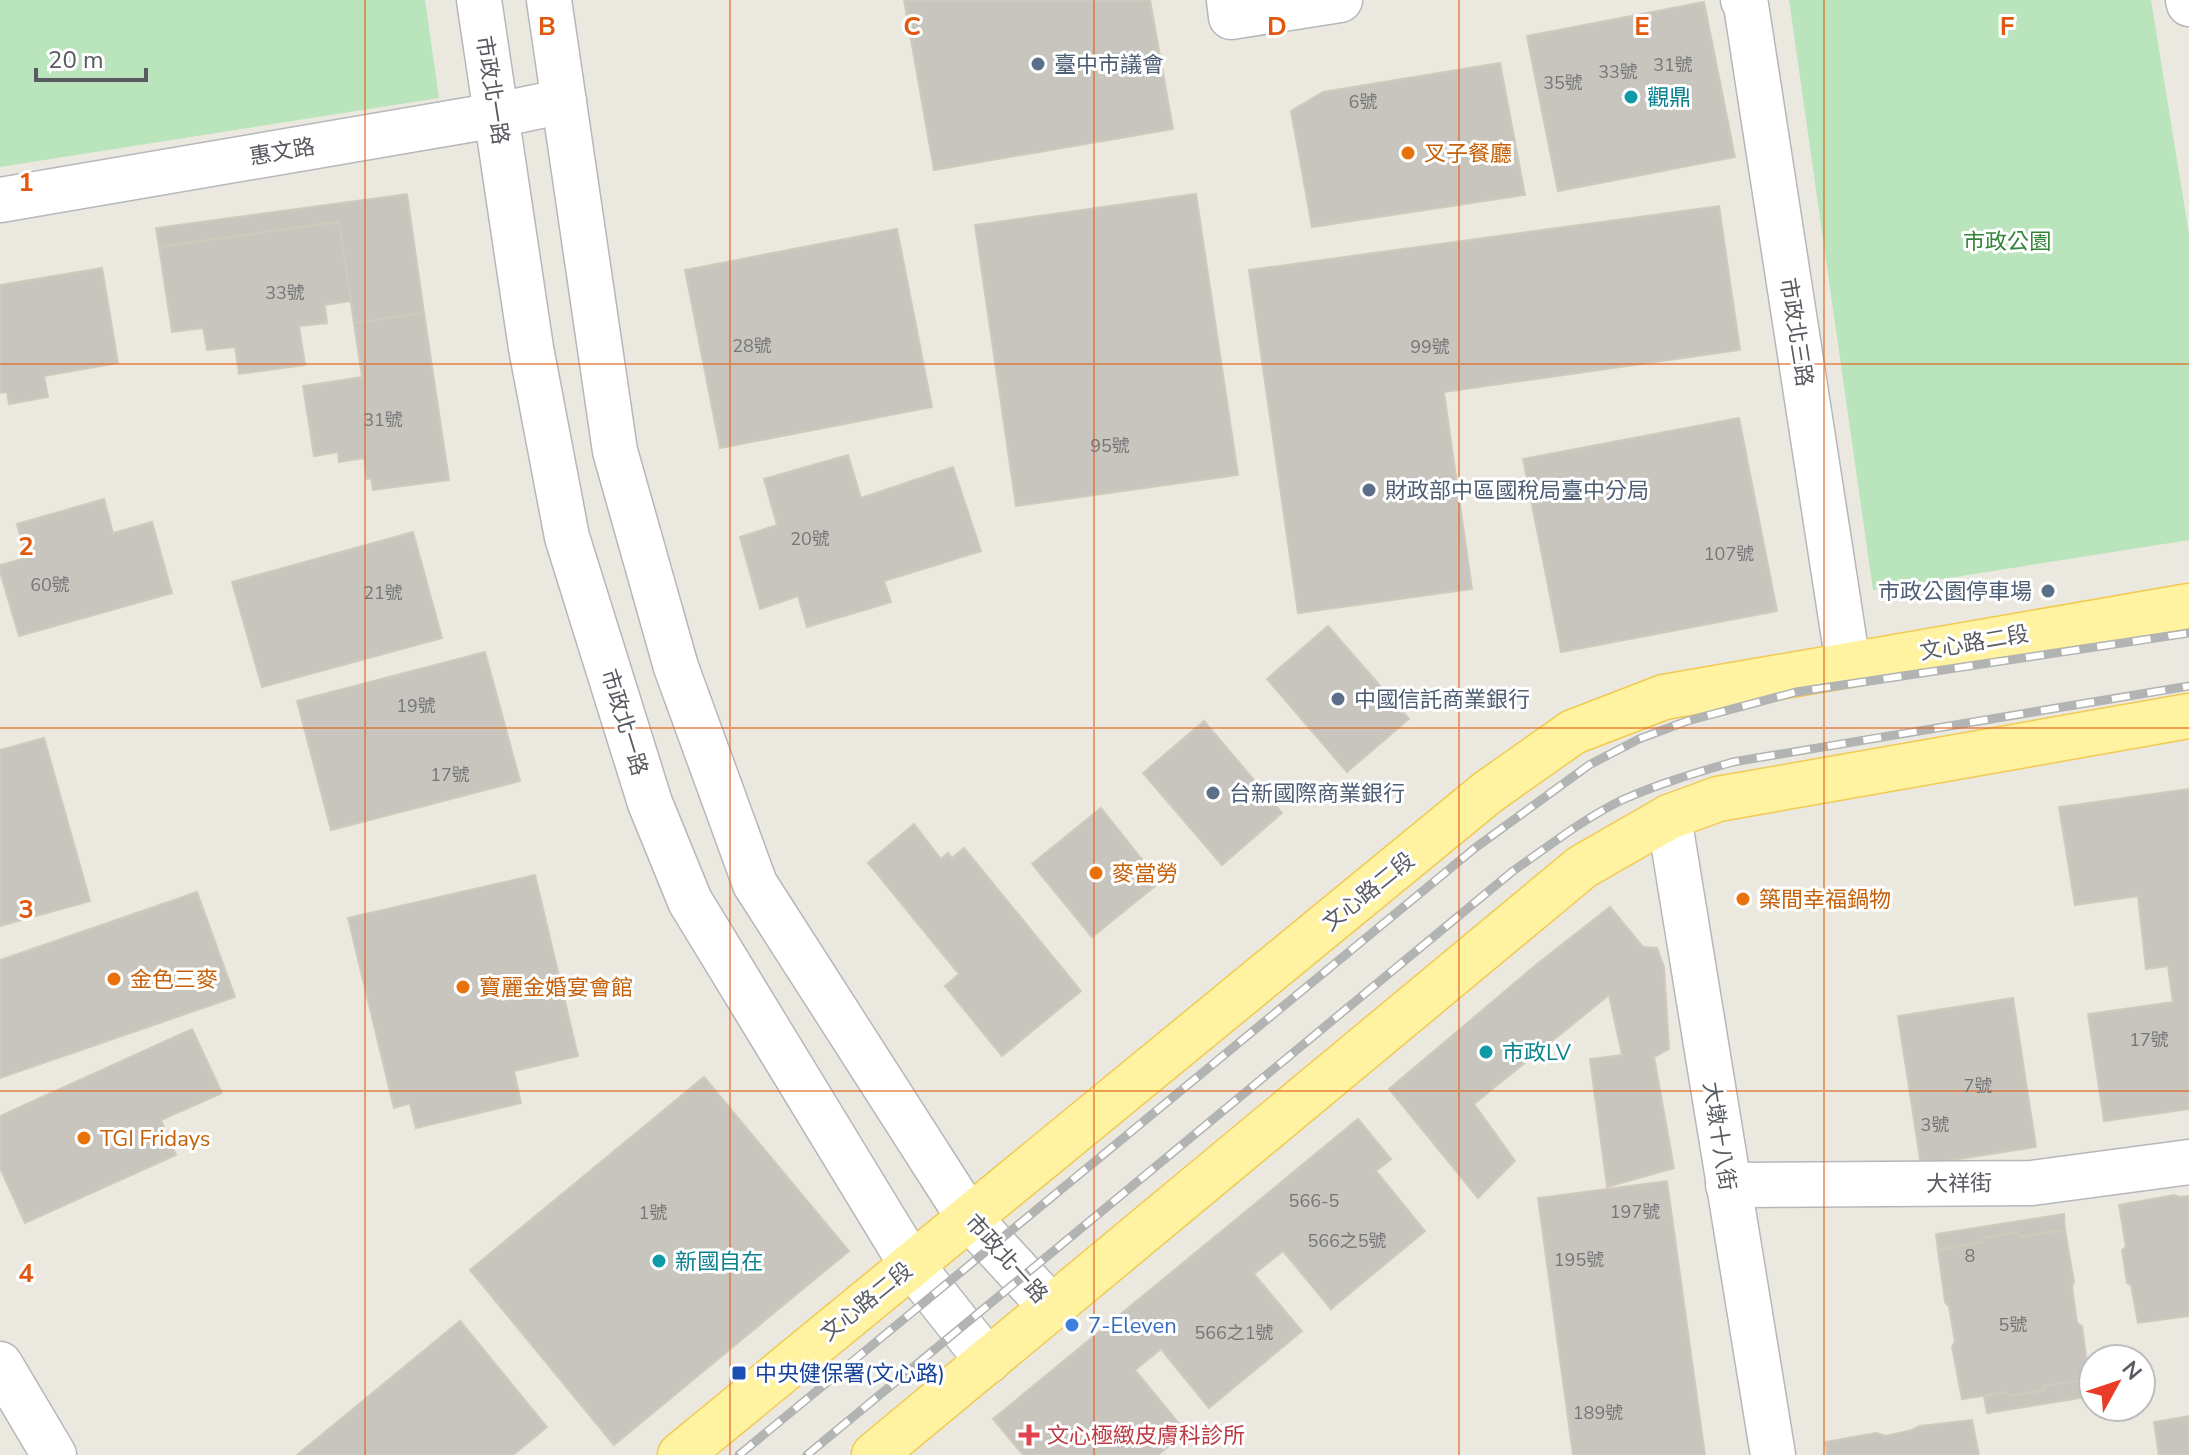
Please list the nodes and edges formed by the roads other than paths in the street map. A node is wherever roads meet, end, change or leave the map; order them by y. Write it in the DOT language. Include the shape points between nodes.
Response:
graph roads {
  1 [pos="479,0"];
  2 [pos="549,0"];
  3 [pos="1229,0"];
  4 [pos="1340,0"];
  5 [pos="1746,2"];
  6 [pos="564,101"];
  7 [pos="497,115"];
  8 [pos="0,200"];
  9 [pos="2189,606"];
  10 [pos="1848,664"];
  11 [pos="2189,716"];
  12 [pos="1669,817"];
  13 [pos="2189,1162"];
  14 [pos="1728,1185"];
  15 [pos="969,1218"];
  16 [pos="911,1264"];
  17 [pos="1052,1308"];
  18 [pos="988,1361"];
  19 [pos="0,1364"];
  20 [pos="54,1455"];
  21 [pos="680,1455"];
  22 [pos="874,1455"];
  23 [pos="1773,1455"];
  1 -- 7 [label="street, 市政北一路"];
  2 -- 6 [label="street, 市政北一路"];
  3 -- 4 [label="street" via="1231,17"];
  5 -- 10 [label="street, 市政北三路"];
  6 -- 7 [label="street, 惠文路"];
  6 -- 15 [label="street, 市政北一路" via="615,451 676,667 755,884"];
  7 -- 8 [label="street, 惠文路"];
  7 -- 16 [label="street, 市政北一路" via="531,348 567,537 650,803 690,901"];
  9 -- 10 [label="main road, 文心路二段"];
  10 -- 15 [label="main road, 文心路二段" via="1664,697 1573,732 1488,792"];
  11 -- 12 [label="main road" via="1718,799"];
  12 -- 14 [label="street, 大墩十八街"];
  12 -- 17 [label="main road" via="1582,867"];
  13 -- 14 [label="street, 大祥街" via="2032,1183"];
  14 -- 23 [label="street, 大墩十八街"];
  15 -- 16 [label="main road, 文心路二段"];
  15 -- 17 [label="street, 市政北一路"];
  16 -- 18 [label="street, 市政北一路"];
  16 -- 21 [label="main road, 文心路二段"];
  17 -- 18 [label="main road"];
  18 -- 22 [label="main road"];
  19 -- 20 [label="street"];
}
